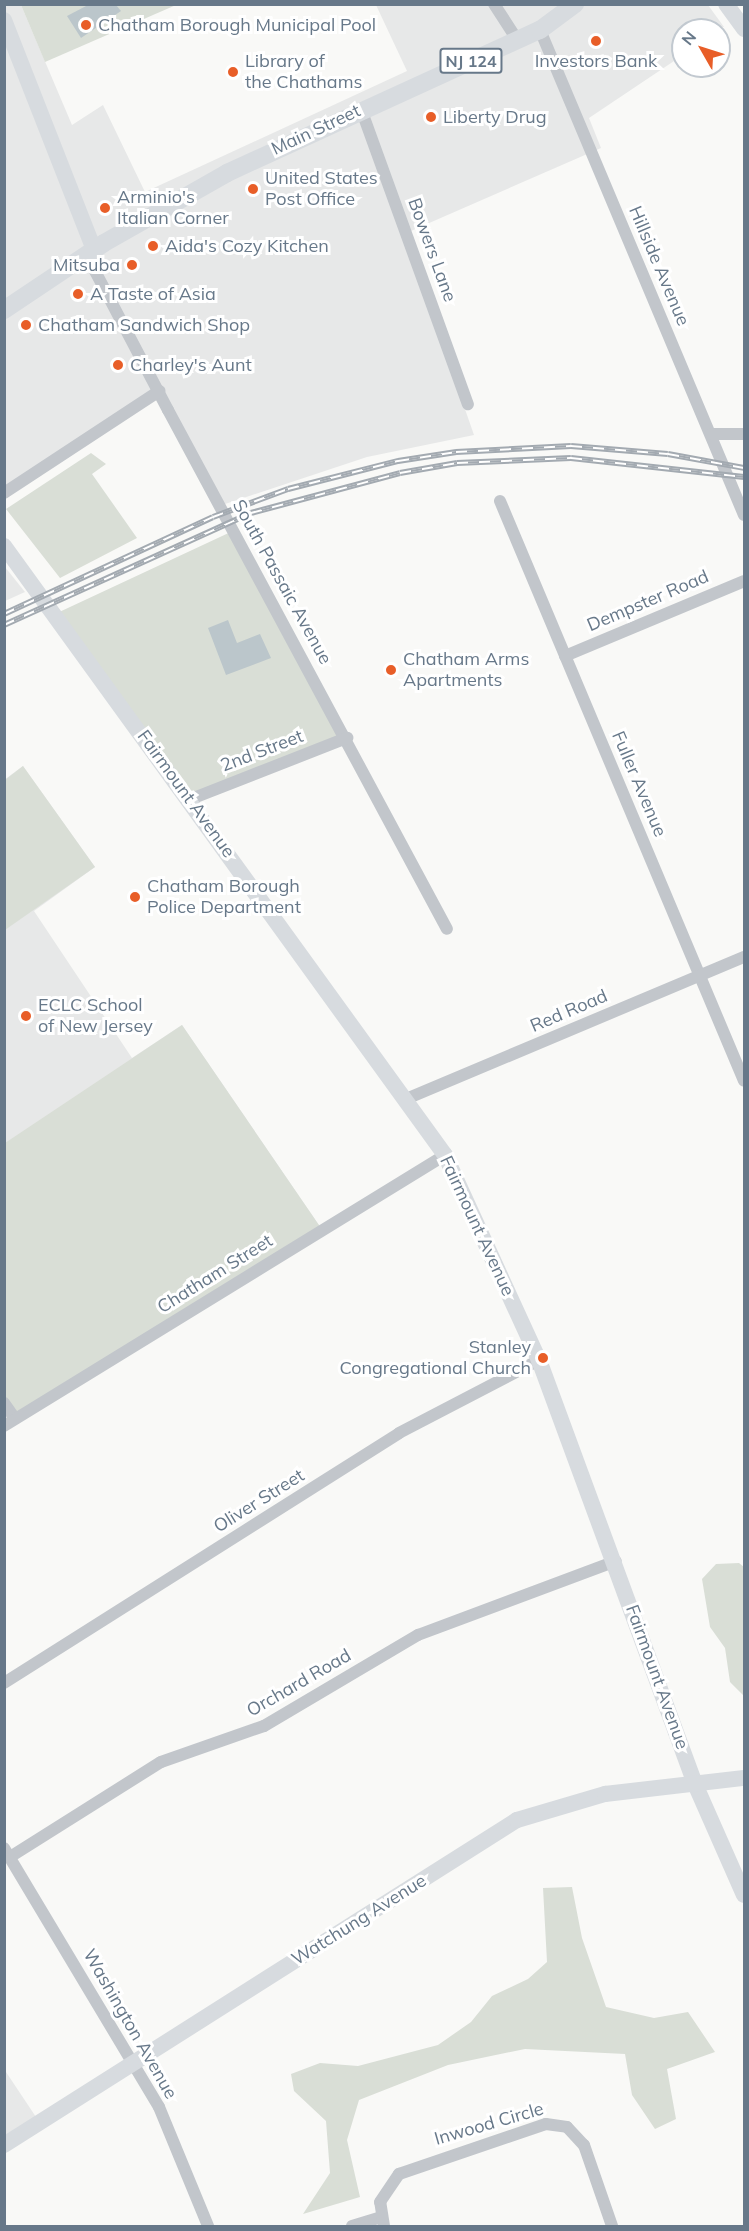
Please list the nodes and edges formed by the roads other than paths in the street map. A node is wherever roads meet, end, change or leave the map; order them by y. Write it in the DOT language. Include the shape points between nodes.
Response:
graph roads {
  1 [pos="494,4"];
  2 [pos="575,4"];
  3 [pos="726,4"];
  4 [pos="4,20"];
  5 [pos="744,29"];
  6 [pos="540,30"];
  7 [pos="518,41"];
  8 [pos="361,109"];
  9 [pos="94,250"];
  10 [pos="4,310"];
  11 [pos="159,391"];
  12 [pos="468,404"];
  13 [pos="711,434"];
  14 [pos="744,434"];
  15 [pos="4,493"];
  16 [pos="500,501"];
  17 [pos="744,515"];
  18 [pos="4,546"];
  19 [pos="10,563"];
  20 [pos="744,581"];
  21 [pos="565,656"];
  22 [pos="347,738"];
  23 [pos="191,799"];
  24 [pos="447,929"];
  25 [pos="744,957"];
  26 [pos="700,976"];
  27 [pos="744,1081"];
  28 [pos="406,1099"];
  29 [pos="445,1155"];
  30 [pos="538,1360"];
  31 [pos="4,1403"];
  32 [pos="10,1423"];
  33 [pos="616,1561"];
  34 [pos="4,1683"];
  35 [pos="744,1778"];
  36 [pos="695,1784"];
  37 [pos="7,1852"];
  38 [pos="744,1895"];
  39 [pos="134,2063"];
  40 [pos="4,2145"];
  41 [pos="382,2222"];
  42 [pos="208,2226"];
  43 [pos="352,2226"];
  44 [pos="612,2226"];
  1 -- 7 [label="street"];
  2 -- 6 [label="main road, Main Street / NJ 124"];
  3 -- 5 [label="main road"];
  4 -- 9 [label="main road"];
  6 -- 7 [label="main road, Main Street / NJ 124"];
  6 -- 13 [label="street, Hillside Avenue"];
  7 -- 8 [label="main road, Main Street / NJ 124"];
  8 -- 9 [label="main road, Main Street / NJ 124" via="227,173"];
  8 -- 12 [label="street, Bowers Lane"];
  9 -- 10 [label="main road, Main Street / NJ 124"];
  9 -- 11 [label="street, South Passaic Avenue" via="95,271"];
  11 -- 15 [label="street"];
  11 -- 22 [label="street, South Passaic Avenue"];
  13 -- 14 [label="street"];
  13 -- 17 [label="street, Hillside Avenue"];
  16 -- 21 [label="street, Fuller Avenue"];
  18 -- 19 [label="main road, Fairmount Avenue"];
  19 -- 23 [label="main road, Fairmount Avenue"];
  20 -- 21 [label="street, Dempster Road"];
  21 -- 26 [label="street, Fuller Avenue"];
  22 -- 23 [label="street, 2nd Street"];
  22 -- 24 [label="street, South Passaic Avenue"];
  23 -- 28 [label="main road, Fairmount Avenue"];
  25 -- 26 [label="street, Red Road"];
  26 -- 27 [label="street, Fuller Avenue"];
  26 -- 28 [label="street, Red Road"];
  28 -- 29 [label="main road, Fairmount Avenue"];
  29 -- 30 [label="main road, Fairmount Avenue"];
  29 -- 32 [label="street, Chatham Street"];
  30 -- 33 [label="main road, Fairmount Avenue"];
  30 -- 34 [label="street, Oliver Street" via="399,1433"];
  31 -- 32 [label="street"];
  33 -- 36 [label="main road, Fairmount Avenue"];
  33 -- 37 [label="street, Orchard Road" via="418,1635 264,1726 161,1762"];
  35 -- 36 [label="main road, Watchung Avenue"];
  36 -- 38 [label="main road, Fairmount Avenue"];
  36 -- 39 [label="main road, Watchung Avenue" via="564,1802 518,1820"];
  37 -- 39 [label="street, Washington Avenue"];
  39 -- 40 [label="main road, Watchung Avenue"];
  39 -- 42 [label="street, Washington Avenue" via="180,2150"];
  41 -- 43 [label="street, Inwood Circle"];
  41 -- 44 [label="street, Inwood Circle" via="380,2202 390,2182 416,2165 536,2126 559,2124 584,2145"];
}
